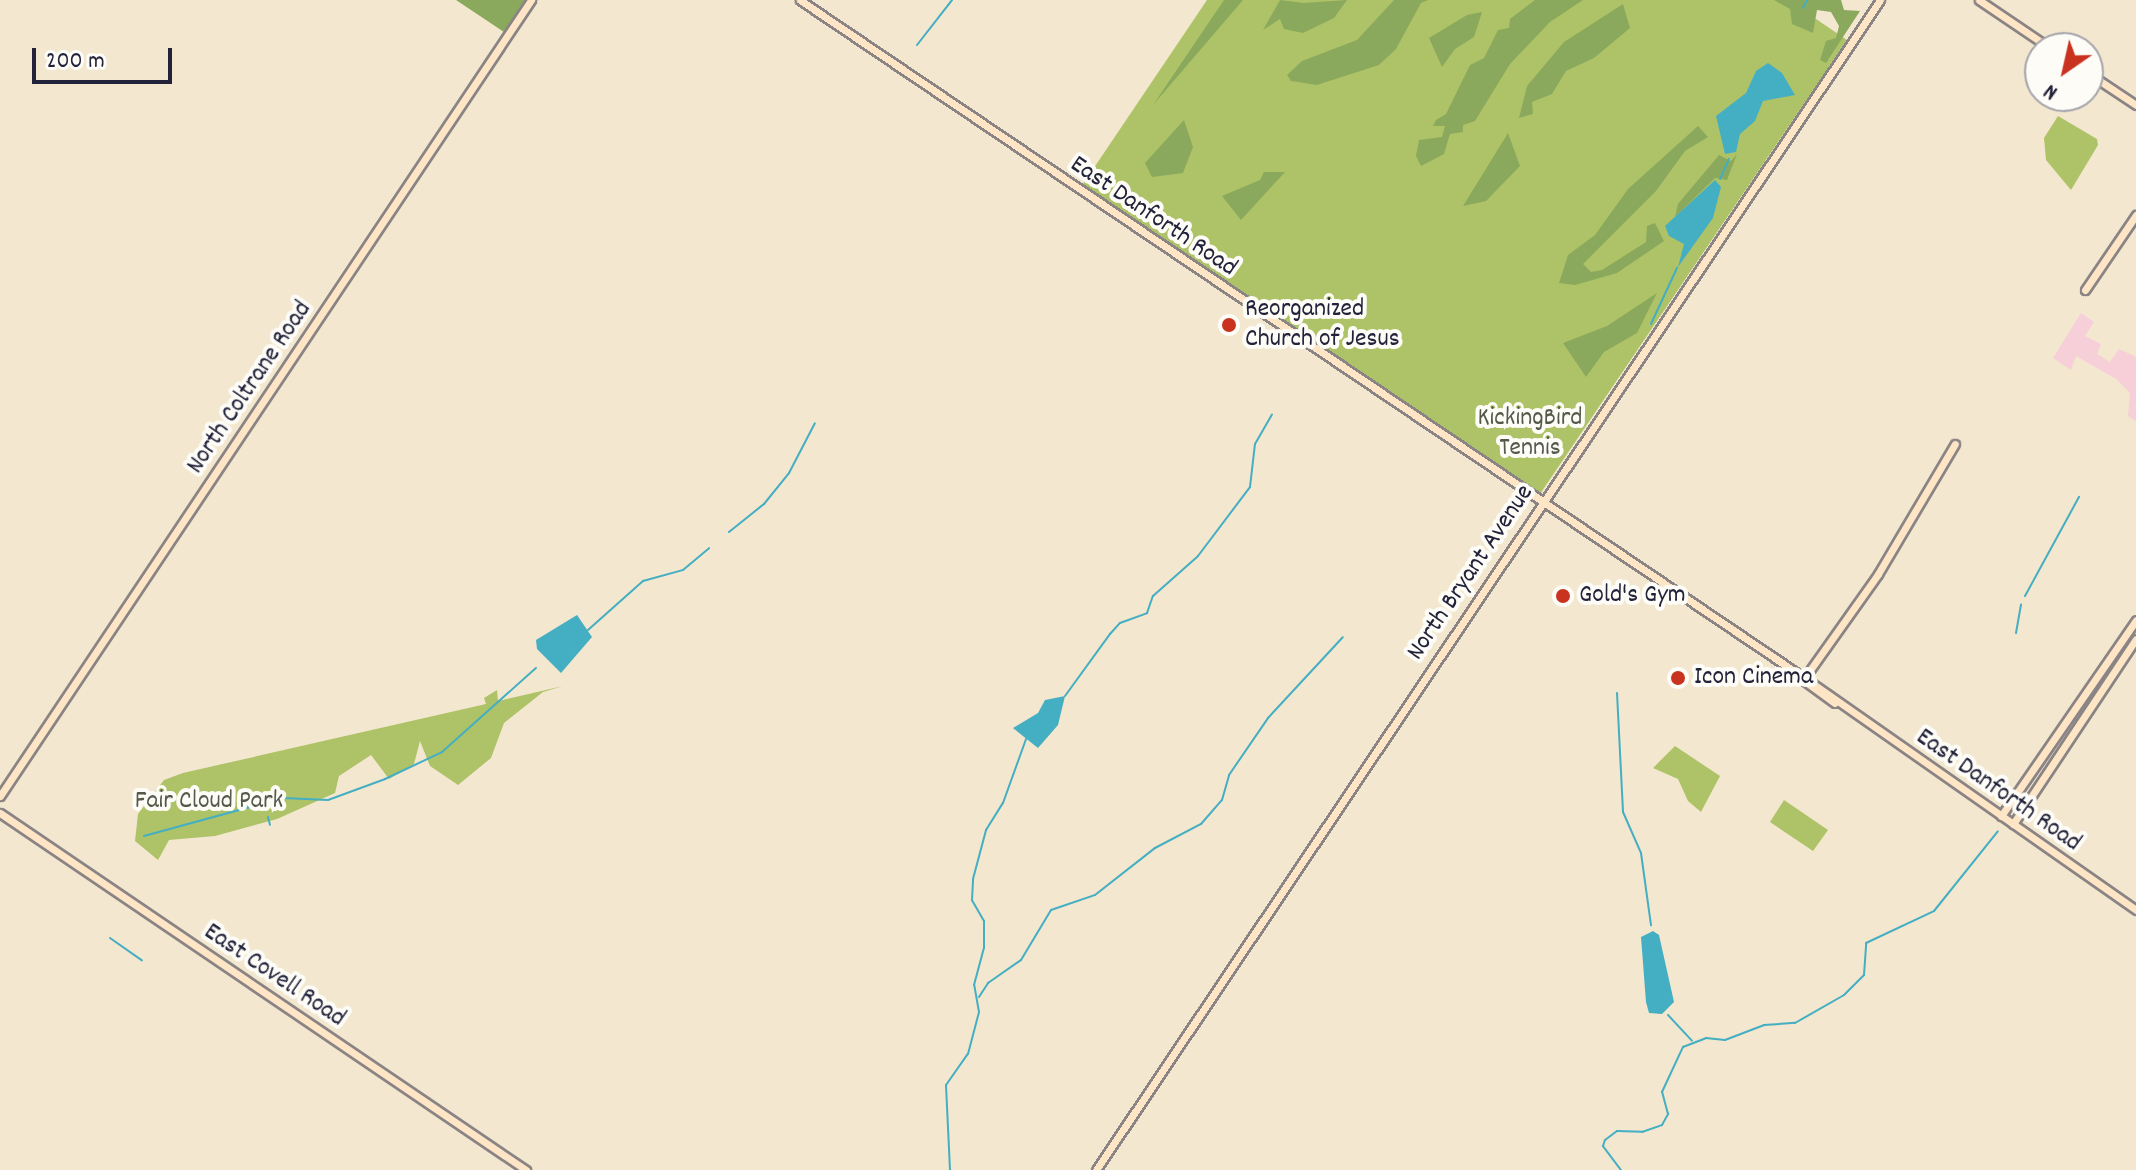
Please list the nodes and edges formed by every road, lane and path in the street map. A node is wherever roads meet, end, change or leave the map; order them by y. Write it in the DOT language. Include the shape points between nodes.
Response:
graph roads {
  1 [pos="531,0"];
  2 [pos="800,0"];
  3 [pos="1880,0"];
  4 [pos="1979,0"];
  5 [pos="2026,32"];
  6 [pos="2104,84"];
  7 [pos="2136,105"];
  8 [pos="2136,215"];
  9 [pos="2085,290"];
  10 [pos="1955,444"];
  11 [pos="1543,503"];
  12 [pos="2136,620"];
  13 [pos="2136,639"];
  14 [pos="1803,680"];
  15 [pos="0,796"];
  16 [pos="0,813"];
  17 [pos="2001,816"];
  18 [pos="2013,824"];
  19 [pos="2136,910"];
  20 [pos="526,1170"];
  21 [pos="1096,1170"];
  1 -- 15 [label="street, North Coltrane Road"];
  2 -- 11 [label="street, East Danforth Road"];
  3 -- 11 [label="street, North Bryant Avenue"];
  4 -- 5 [label="street"];
  6 -- 7 [label="street"];
  8 -- 9 [label="street"];
  10 -- 14 [label="street" via="1878,574"];
  11 -- 14 [label="street, East Danforth Road"];
  11 -- 21 [label="street, North Bryant Avenue"];
  12 -- 17 [label="street"];
  13 -- 18 [label="street"];
  14 -- 17 [label="street, East Danforth Road"];
  16 -- 20 [label="street, East Covell Road"];
  17 -- 18 [label="street, East Danforth Road"];
  18 -- 19 [label="street, East Danforth Road"];
}
